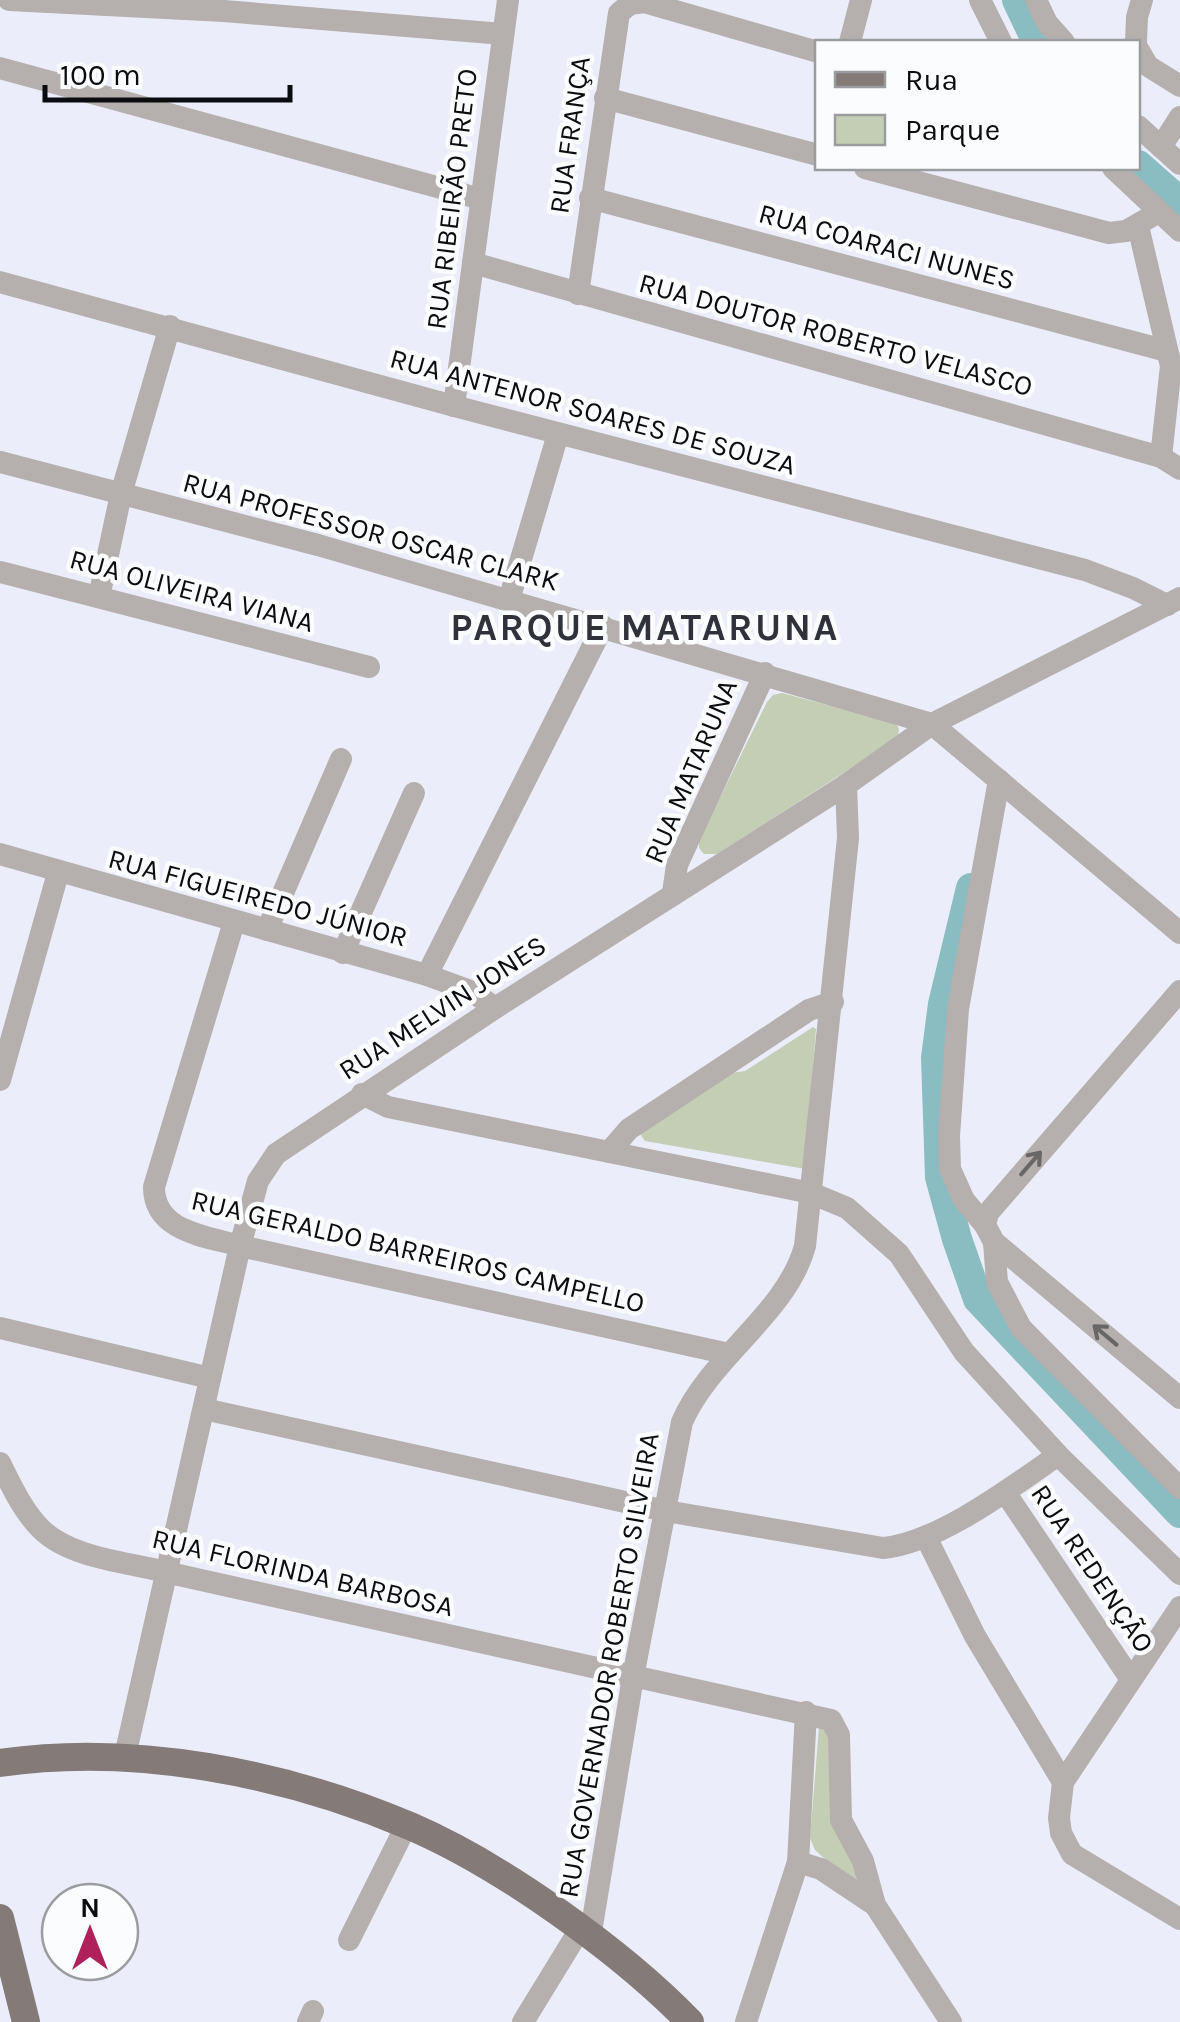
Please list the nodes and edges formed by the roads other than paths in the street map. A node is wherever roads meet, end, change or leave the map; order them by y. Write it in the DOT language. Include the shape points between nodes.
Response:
graph roads {
  1 [pos="9,0"];
  2 [pos="508,0"];
  3 [pos="861,0"];
  4 [pos="980,0"];
  5 [pos="1036,0"];
  6 [pos="1142,0"];
  7 [pos="644,2"];
  8 [pos="503,34"];
  9 [pos="851,40"];
  10 [pos="1000,40"];
  11 [pos="1062,40"];
  12 [pos="1138,40"];
  13 [pos="815,51"];
  14 [pos="1140,51"];
  15 [pos="0,68"];
  16 [pos="1180,86"];
  17 [pos="604,98"];
  18 [pos="1180,117"];
  19 [pos="1140,128"];
  20 [pos="1162,147"];
  21 [pos="815,154"];
  22 [pos="1180,164"];
  23 [pos="872,170"];
  24 [pos="1116,170"];
  25 [pos="590,198"];
  26 [pos="481,199"];
  27 [pos="1159,212"];
  28 [pos="1138,226"];
  29 [pos="1180,231"];
  30 [pos="473,264"];
  31 [pos="0,282"];
  32 [pos="578,294"];
  33 [pos="170,326"];
  34 [pos="1168,351"];
  35 [pos="454,406"];
  36 [pos="558,434"];
  37 [pos="0,462"];
  38 [pos="1171,463"];
  39 [pos="121,494"];
  40 [pos="0,572"];
  41 [pos="100,597"];
  42 [pos="509,600"];
  43 [pos="1174,602"];
  44 [pos="603,626"];
  45 [pos="368,667"];
  46 [pos="764,673"];
  47 [pos="932,724"];
  48 [pos="341,759"];
  49 [pos="998,780"];
  50 [pos="846,786"];
  51 [pos="414,793"];
  52 [pos="0,854"];
  53 [pos="58,873"];
  54 [pos="673,892"];
  55 [pos="234,922"];
  56 [pos="267,930"];
  57 [pos="1180,933"];
  58 [pos="343,953"];
  59 [pos="428,975"];
  60 [pos="1180,991"];
  61 [pos="833,1002"];
  62 [pos="494,1008"];
  63 [pos="0,1080"];
  64 [pos="362,1094"];
  65 [pos="609,1152"];
  66 [pos="811,1193"];
  67 [pos="990,1233"];
  68 [pos="240,1246"];
  69 [pos="0,1328"];
  70 [pos="729,1354"];
  71 [pos="210,1378"];
  72 [pos="1180,1398"];
  73 [pos="204,1409"];
  74 [pos="1058,1455"];
  75 [pos="0,1464"];
  76 [pos="1180,1488"];
  77 [pos="1005,1492"];
  78 [pos="666,1511"];
  79 [pos="926,1537"];
  80 [pos="165,1572"];
  81 [pos="1180,1574"];
  82 [pos="1180,1607"];
  83 [pos="633,1677"];
  84 [pos="1130,1678"];
  85 [pos="806,1712"];
  86 [pos="0,1750"];
  87 [pos="124,1756"];
  88 [pos="30,1759"];
  89 [pos="0,1763"];
  90 [pos="1063,1782"];
  91 [pos="406,1824"];
  92 [pos="798,1862"];
  93 [pos="875,1905"];
  94 [pos="0,1918"];
  95 [pos="1180,1919"];
  96 [pos="585,1933"];
  97 [pos="349,1940"];
  98 [pos="26,2022"];
  99 [pos="523,2022"];
  100 [pos="690,2022"];
  101 [pos="746,2022"];
  102 [pos="951,2022"];
  1 -- 8 [label="street"];
  2 -- 8 [label="street, RUA RIBEIRÃO PRETO"];
  3 -- 9 [label="street"];
  4 -- 10 [label="street"];
  5 -- 11 [label="street"];
  6 -- 12 [label="street"];
  7 -- 13 [label="street"];
  7 -- 17 [label="street, RUA FRANÇA" via="616,18"];
  8 -- 26 [label="street, RUA RIBEIRÃO PRETO"];
  14 -- 16 [label="street" via="1148,66"];
  15 -- 26 [label="street"];
  17 -- 21 [label="street"];
  17 -- 25 [label="street, RUA FRANÇA"];
  18 -- 20 [label="street"];
  19 -- 20 [label="street"];
  20 -- 22 [label="street"];
  23 -- 28 [label="street" via="1109,232"];
  24 -- 27 [label="street"];
  25 -- 32 [label="street, RUA FRANÇA"];
  25 -- 34 [label="street, RUA COARACI NUNES"];
  26 -- 30 [label="street, RUA RIBEIRÃO PRETO"];
  27 -- 28 [label="street"];
  27 -- 29 [label="street"];
  28 -- 34 [label="street"];
  30 -- 32 [label="street, RUA DOUTOR ROBERTO VELASCO"];
  30 -- 35 [label="street, RUA RIBEIRÃO PRETO"];
  31 -- 33 [label="street, RUA ANTENOR SOARES DE SOUZA"];
  32 -- 38 [label="street, RUA DOUTOR ROBERTO VELASCO"];
  33 -- 35 [label="street, RUA ANTENOR SOARES DE SOUZA"];
  33 -- 39 [label="street"];
  34 -- 38 [label="street"];
  35 -- 36 [label="street, RUA ANTENOR SOARES DE SOUZA"];
  36 -- 42 [label="street"];
  36 -- 43 [label="street, RUA ANTENOR SOARES DE SOUZA" via="1085,570"];
  37 -- 39 [label="street, RUA PROFESSOR OSCAR CLARK"];
  39 -- 41 [label="street"];
  39 -- 42 [label="street, RUA PROFESSOR OSCAR CLARK"];
  40 -- 41 [label="street, RUA OLIVEIRA VIANA"];
  41 -- 45 [label="street, RUA OLIVEIRA VIANA"];
  42 -- 44 [label="street, RUA PROFESSOR OSCAR CLARK"];
  43 -- 47 [label="street, RUA MELVIN JONES"];
  44 -- 46 [label="street, RUA PROFESSOR OSCAR CLARK"];
  44 -- 59 [label="street"];
  46 -- 47 [label="street, RUA PROFESSOR OSCAR CLARK"];
  46 -- 54 [label="street, RUA MATARUNA" via="678,865"];
  47 -- 49 [label="street, RUA PROFESSOR OSCAR CLARK"];
  47 -- 50 [label="street, RUA MELVIN JONES"];
  48 -- 56 [label="street"];
  49 -- 57 [label="street, RUA PROFESSOR OSCAR CLARK"];
  49 -- 67 [label="street" via="958,1009 949,1136 950,1168"];
  50 -- 54 [label="street, RUA MELVIN JONES"];
  50 -- 61 [label="street, RUA GOVERNADOR ROBERTO SILVEIRA" via="848,838"];
  51 -- 58 [label="street"];
  52 -- 53 [label="street, RUA FIGUEIREDO JÚNIOR"];
  53 -- 55 [label="street, RUA FIGUEIREDO JÚNIOR"];
  53 -- 63 [label="street"];
  54 -- 62 [label="street, RUA MELVIN JONES"];
  55 -- 56 [label="street, RUA FIGUEIREDO JÚNIOR"];
  55 -- 68 [label="street, RUA GERALDO BARREIROS CAMPELLO" via="154,1199 182,1230"];
  56 -- 58 [label="street, RUA FIGUEIREDO JÚNIOR"];
  58 -- 59 [label="street, RUA FIGUEIREDO JÚNIOR"];
  59 -- 62 [label="street, RUA FIGUEIREDO JÚNIOR"];
  67 -- 60 [label="street, one-way" via="988,1213"];
  61 -- 65 [label="street" via="809,1010 629,1128"];
  61 -- 66 [label="street, RUA GOVERNADOR ROBERTO SILVEIRA"];
  62 -- 64 [label="street, RUA MELVIN JONES"];
  64 -- 65 [label="street" via="388,1107"];
  64 -- 68 [label="street, RUA MELVIN JONES" via="265,1167"];
  65 -- 66 [label="street"];
  66 -- 70 [label="street, RUA GOVERNADOR ROBERTO SILVEIRA" via="806,1246 794,1277"];
  66 -- 74 [label="street" via="846,1208 899,1254 964,1352"];
  72 -- 67 [label="street, one-way"];
  67 -- 76 [label="street" via="996,1282 1021,1328"];
  68 -- 70 [label="street, RUA GERALDO BARREIROS CAMPELLO"];
  68 -- 71 [label="street, RUA MELVIN JONES"];
  69 -- 71 [label="street"];
  70 -- 78 [label="street, RUA GOVERNADOR ROBERTO SILVEIRA" via="682,1422"];
  71 -- 73 [label="street, RUA MELVIN JONES"];
  73 -- 78 [label="street"];
  73 -- 80 [label="street, RUA MELVIN JONES"];
  74 -- 77 [label="street"];
  74 -- 81 [label="street"];
  75 -- 80 [label="street, RUA FLORINDA BARBOSA" via="44,1532 75,1549"];
  77 -- 79 [label="street"];
  77 -- 84 [label="street, RUA REDENÇÃO"];
  78 -- 79 [label="street" via="883,1548"];
  78 -- 83 [label="street, RUA GOVERNADOR ROBERTO SILVEIRA"];
  79 -- 90 [label="street" via="975,1636"];
  80 -- 83 [label="street, RUA FLORINDA BARBOSA"];
  80 -- 87 [label="street, RUA MELVIN JONES"];
  82 -- 84 [label="street"];
  83 -- 85 [label="street, RUA FLORINDA BARBOSA"];
  83 -- 96 [label="street, RUA GOVERNADOR ROBERTO SILVEIRA"];
  84 -- 90 [label="street"];
  85 -- 92 [label="street"];
  85 -- 93 [label="street" via="831,1720 839,1734 839,1812"];
  86 -- 88 [label="main road"];
  87 -- 88 [label="main road"];
  87 -- 91 [label="main road" via="283,1783"];
  88 -- 89 [label="main road"];
  90 -- 95 [label="street" via="1059,1818 1072,1854"];
  91 -- 96 [label="main road" via="495,1872"];
  91 -- 97 [label="street"];
  92 -- 93 [label="street" via="821,1869"];
  92 -- 101 [label="street"];
  93 -- 102 [label="street"];
  94 -- 98 [label="main road"];
  96 -- 99 [label="street"];
  96 -- 100 [label="main road"];
}
